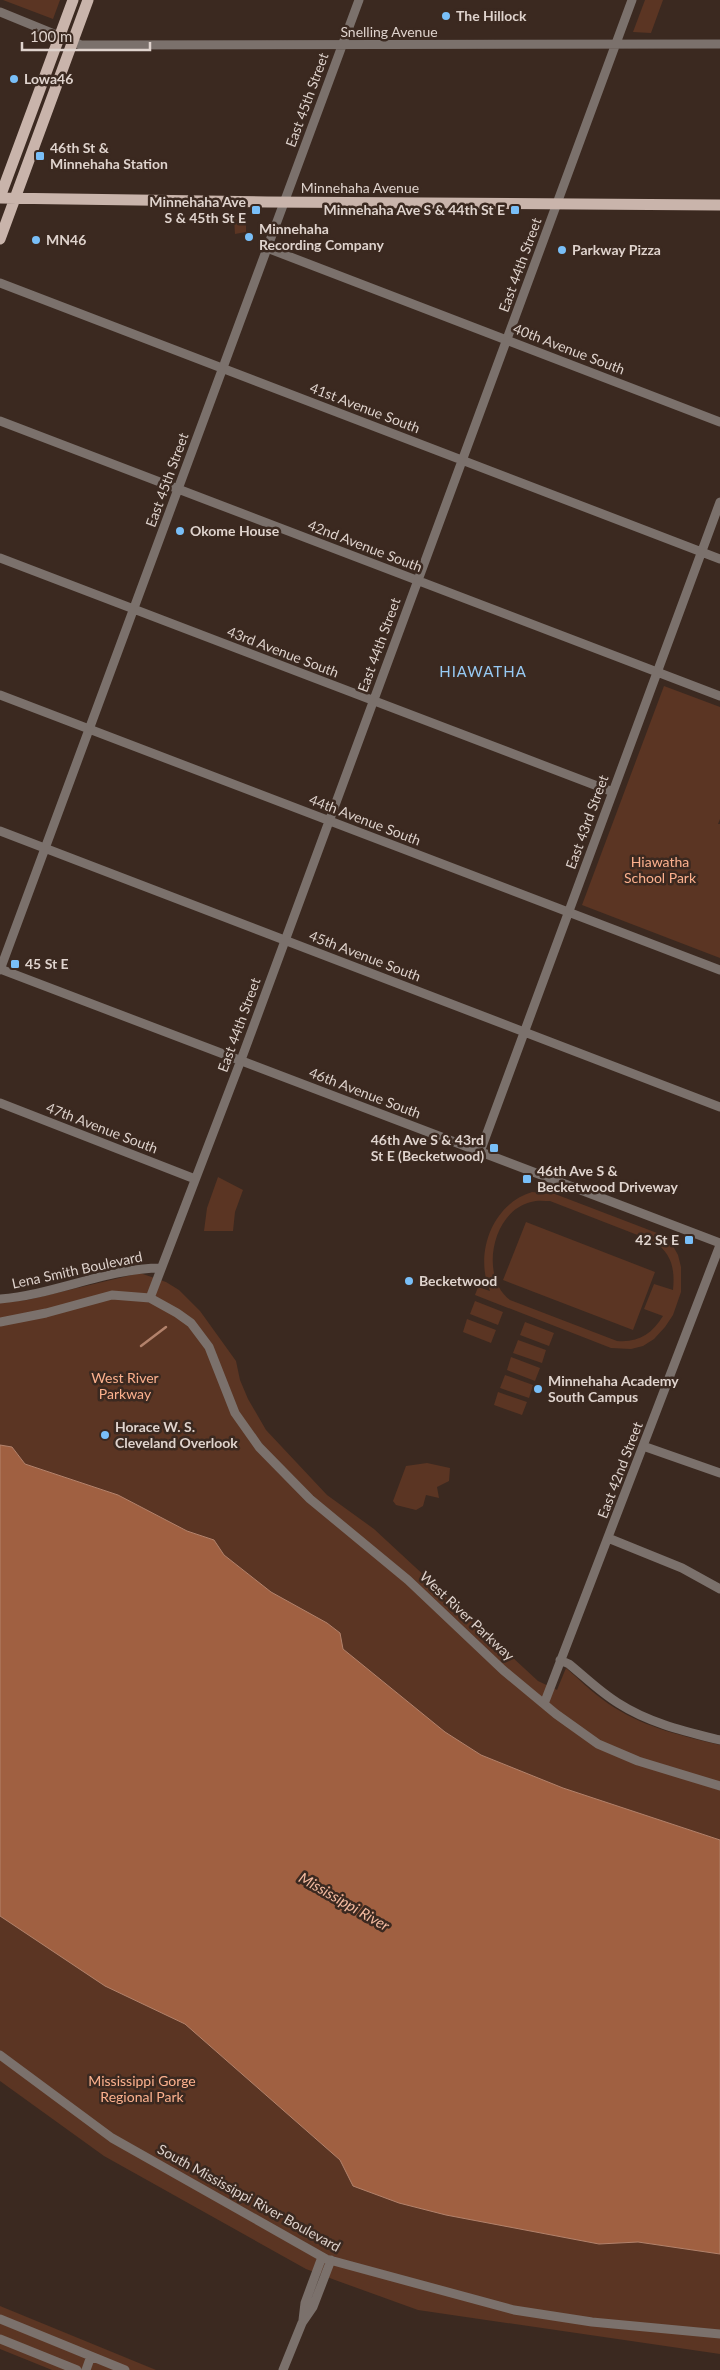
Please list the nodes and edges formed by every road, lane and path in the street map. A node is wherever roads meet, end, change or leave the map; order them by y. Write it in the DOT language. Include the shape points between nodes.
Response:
graph roads {
  1 [pos="73,0"];
  2 [pos="88,0"];
  3 [pos="359,0"];
  4 [pos="632,0"];
  5 [pos="0,12"];
  6 [pos="60,36"];
  7 [pos="72,43"];
  8 [pos="720,44"];
  9 [pos="616,45"];
  10 [pos="342,46"];
  11 [pos="0,198"];
  12 [pos="16,198"];
  13 [pos="284,202"];
  14 [pos="558,204"];
  15 [pos="720,205"];
  16 [pos="0,239"];
  17 [pos="268,248"];
  18 [pos="0,283"];
  19 [pos="507,340"];
  20 [pos="223,368"];
  21 [pos="0,421"];
  22 [pos="720,422"];
  23 [pos="462,460"];
  24 [pos="178,489"];
  25 [pos="720,502"];
  26 [pos="701,552"];
  27 [pos="0,558"];
  28 [pos="720,559"];
  29 [pos="418,581"];
  30 [pos="134,608"];
  31 [pos="657,672"];
  32 [pos="0,694"];
  33 [pos="720,696"];
  34 [pos="373,701"];
  35 [pos="90,729"];
  36 [pos="613,792"];
  37 [pos="329,822"];
  38 [pos="0,831"];
  39 [pos="45,849"];
  40 [pos="569,912"];
  41 [pos="286,940"];
  42 [pos="0,969"];
  43 [pos="720,970"];
  44 [pos="524,1032"];
  45 [pos="241,1060"];
  46 [pos="0,1104"];
  47 [pos="720,1107"];
  48 [pos="480,1152"];
  49 [pos="195,1178"];
  50 [pos="720,1244"];
  51 [pos="161,1268"];
  52 [pos="150,1298"];
  53 [pos="0,1299"];
  54 [pos="0,1322"];
  55 [pos="643,1446"];
  56 [pos="720,1473"];
  57 [pos="608,1538"];
  58 [pos="720,1589"];
  59 [pos="560,1660"];
  60 [pos="544,1704"];
  61 [pos="720,1740"];
  62 [pos="720,1786"];
  63 [pos="0,2055"];
  64 [pos="326,2258"];
  65 [pos="0,2319"];
  66 [pos="720,2334"];
  67 [pos="0,2338"];
  68 [pos="91,2356"];
  69 [pos="77,2370"];
  70 [pos="86,2370"];
  71 [pos="125,2370"];
  72 [pos="283,2370"];
  1 -- 6 [label="main road"];
  2 -- 7 [label="main road"];
  3 -- 10 [label="street, East 45th Street"];
  4 -- 9 [label="street, East 44th Street"];
  5 -- 6 [label="street, Snelling Avenue"];
  6 -- 7 [label="street, Snelling Avenue"];
  6 -- 11 [label="main road"];
  7 -- 10 [label="street, Snelling Avenue"];
  7 -- 12 [label="main road"];
  8 -- 9 [label="street, Snelling Avenue"];
  9 -- 10 [label="street, Snelling Avenue"];
  9 -- 14 [label="street, East 44th Street"];
  10 -- 13 [label="street, East 45th Street"];
  11 -- 12 [label="main road, Minnehaha Avenue"];
  12 -- 13 [label="main road, Minnehaha Avenue"];
  12 -- 16 [label="main road"];
  13 -- 14 [label="main road, Minnehaha Avenue"];
  13 -- 17 [label="street, East 45th Street"];
  14 -- 15 [label="main road, Minnehaha Avenue"];
  14 -- 19 [label="street, East 44th Street"];
  17 -- 19 [label="street, 40th Avenue South"];
  17 -- 20 [label="street, East 45th Street"];
  18 -- 20 [label="street, 41st Avenue South"];
  19 -- 22 [label="street, 40th Avenue South"];
  19 -- 23 [label="street, East 44th Street"];
  20 -- 23 [label="street, 41st Avenue South"];
  20 -- 24 [label="street, East 45th Street"];
  21 -- 24 [label="street, 42nd Avenue South"];
  23 -- 26 [label="street, 41st Avenue South"];
  23 -- 29 [label="street, East 44th Street"];
  24 -- 29 [label="street, 42nd Avenue South"];
  24 -- 30 [label="street, East 45th Street"];
  25 -- 26 [label="street, East 43rd Street"];
  26 -- 28 [label="street, 41st Avenue South"];
  26 -- 31 [label="street, East 43rd Street"];
  27 -- 30 [label="street, 43rd Avenue South"];
  29 -- 31 [label="street, 42nd Avenue South"];
  29 -- 34 [label="street, East 44th Street"];
  30 -- 34 [label="street, 43rd Avenue South"];
  30 -- 35 [label="street, East 45th Street"];
  31 -- 33 [label="street, 42nd Avenue South"];
  31 -- 36 [label="street, East 43rd Street"];
  32 -- 35 [label="street, 44th Avenue South"];
  34 -- 36 [label="street, 43rd Avenue South"];
  34 -- 37 [label="street, East 44th Street"];
  35 -- 37 [label="street, 44th Avenue South"];
  35 -- 39 [label="street, East 45th Street"];
  36 -- 40 [label="street, East 43rd Street"];
  37 -- 40 [label="street, 44th Avenue South"];
  37 -- 41 [label="street, East 44th Street"];
  38 -- 39 [label="street, 45th Avenue South"];
  39 -- 41 [label="street, 45th Avenue South"];
  39 -- 42 [label="street, East 45th Street"];
  40 -- 43 [label="street, 44th Avenue South"];
  40 -- 44 [label="street, East 43rd Street"];
  41 -- 44 [label="street, 45th Avenue South"];
  41 -- 45 [label="street, East 44th Street"];
  42 -- 45 [label="street, 46th Avenue South"];
  44 -- 47 [label="street, 45th Avenue South"];
  44 -- 48 [label="street, East 43rd Street"];
  45 -- 48 [label="street, 46th Avenue South"];
  45 -- 49 [label="street, East 44th Street"];
  46 -- 49 [label="street, 47th Avenue South"];
  48 -- 50 [label="street, 46th Avenue South"];
  49 -- 51 [label="street, East 44th Street"];
  50 -- 55 [label="street, East 42nd Street"];
  51 -- 52 [label="street, East 44th Street"];
  51 -- 53 [label="street, Lena Smith Boulevard"];
  52 -- 54 [label="street, West River Parkway" via="112,1295"];
  52 -- 60 [label="street, West River Parkway" via="178,1313 201,1335 235,1412 248,1433 286,1475 339,1524 415,1586"];
  55 -- 56 [label="street"];
  55 -- 57 [label="street, East 42nd Street"];
  57 -- 58 [label="street" via="682,1568"];
  57 -- 59 [label="street, East 42nd Street"];
  59 -- 60 [label="street, East 42nd Street"];
  59 -- 61 [label="street" via="617,1703 643,1717"];
  60 -- 62 [label="street, West River Parkway" via="611,1751"];
  63 -- 64 [label="street, South Mississippi River Boulevard" via="112,2138"];
  64 -- 66 [label="street, South Mississippi River Boulevard" via="514,2310 592,2322"];
  64 -- 72 [label="street" via="313,2306 302,2323"];
  65 -- 68 [label="street"];
  67 -- 69 [label="street"];
  68 -- 70 [label="street"];
  68 -- 71 [label="street"];
}
